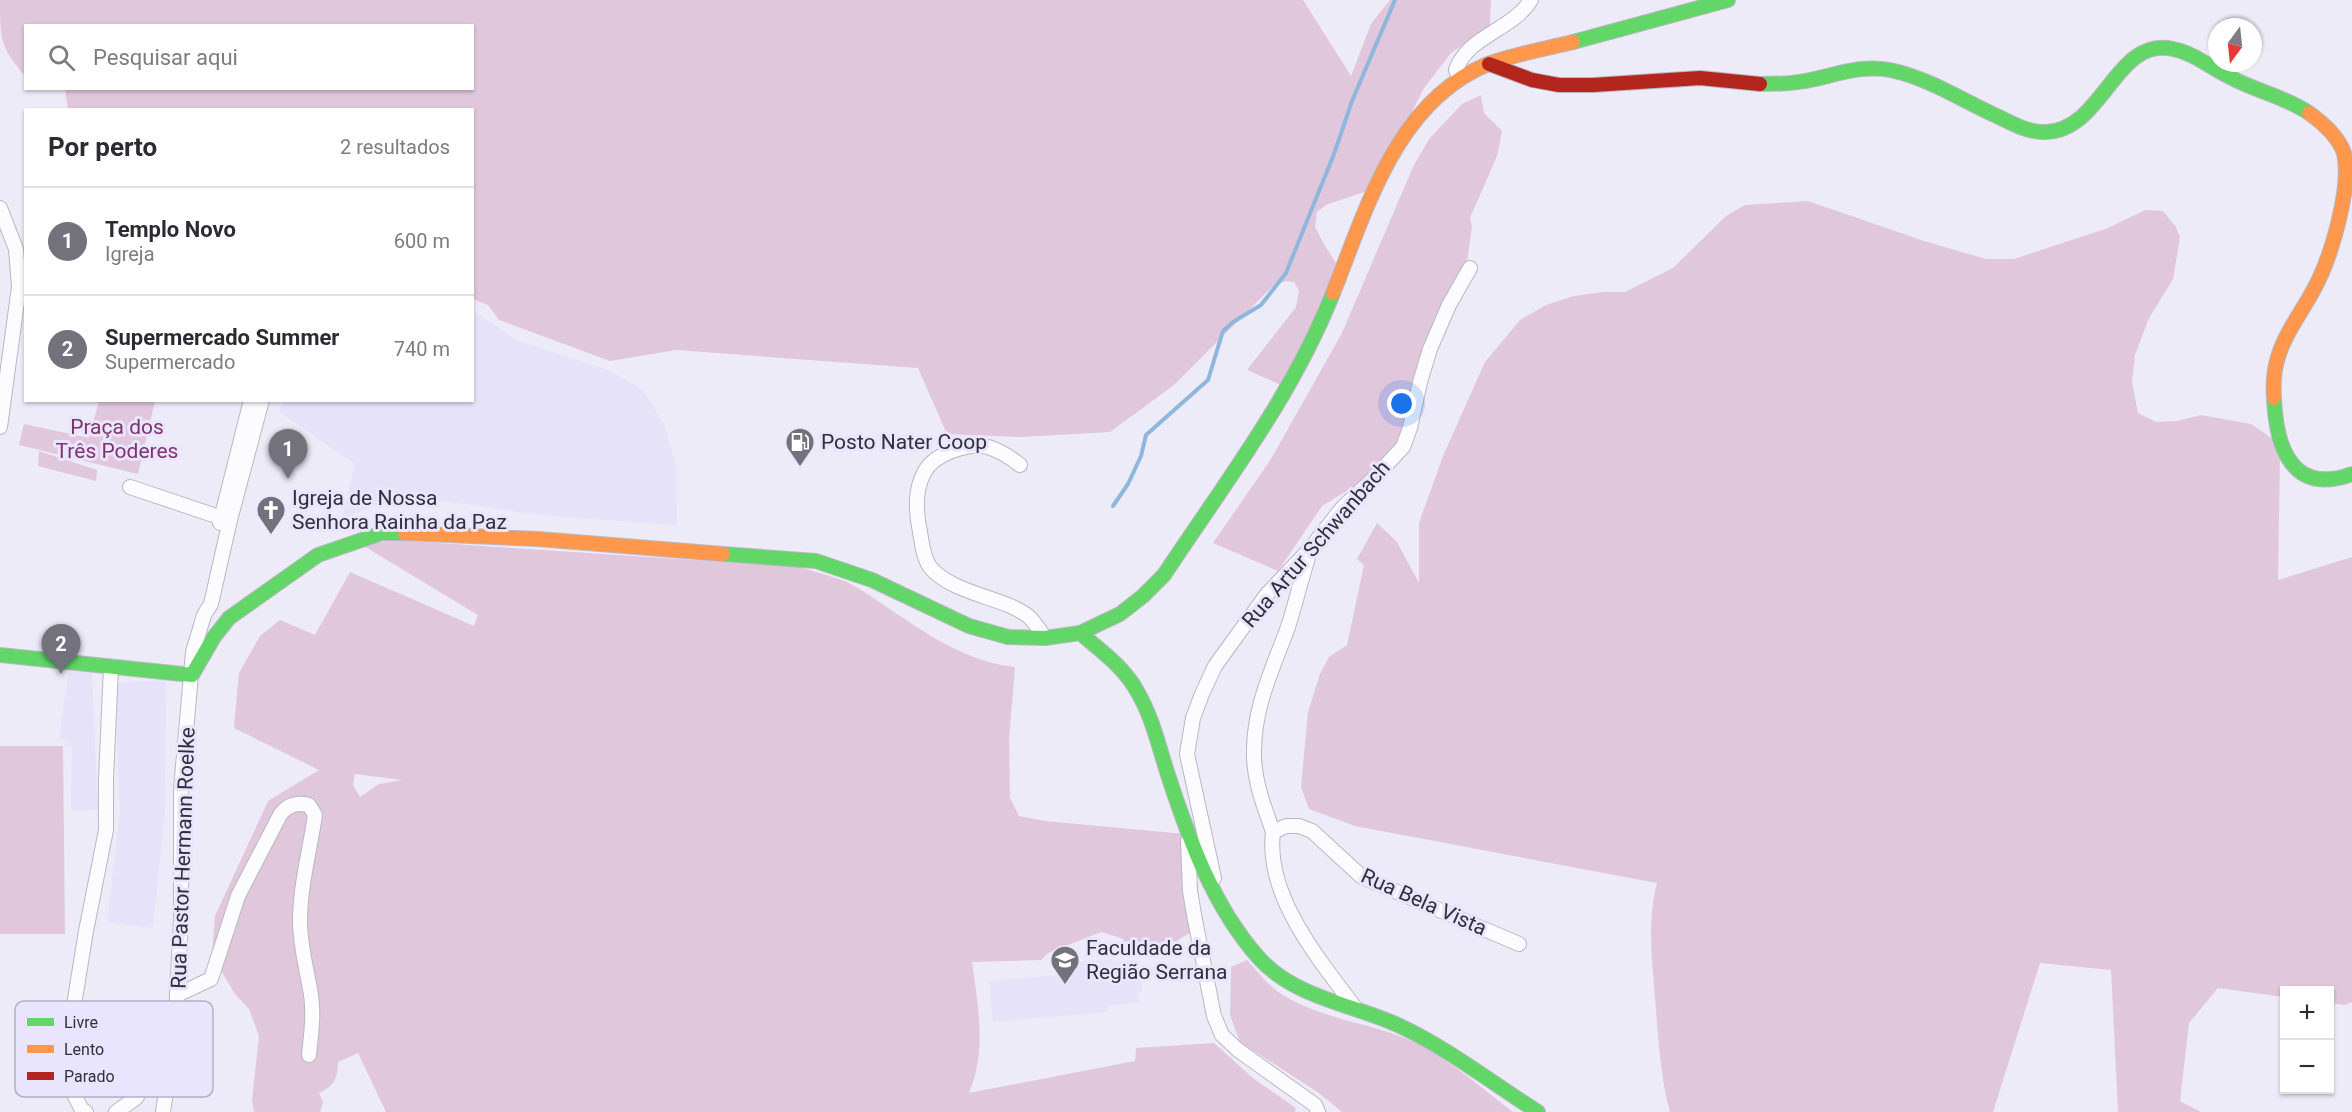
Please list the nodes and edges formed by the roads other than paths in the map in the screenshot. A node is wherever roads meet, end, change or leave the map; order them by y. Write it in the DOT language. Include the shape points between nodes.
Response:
graph roads {
  1 [pos="1531,0"];
  2 [pos="1728,0"];
  3 [pos="1489,64"];
  4 [pos="1460,79"];
  5 [pos="0,208"];
  6 [pos="1470,268"];
  7 [pos="19,346"];
  8 [pos="251,402"];
  9 [pos="261,402"];
  10 [pos="0,427"];
  11 [pos="245,446"];
  12 [pos="1020,465"];
  13 [pos="2352,474"];
  14 [pos="130,487"];
  15 [pos="226,519"];
  16 [pos="1310,549"];
  17 [pos="1080,633"];
  18 [pos="1045,638"];
  19 [pos="0,655"];
  20 [pos="111,667"];
  21 [pos="192,675"];
  22 [pos="1273,832"];
  23 [pos="1188,835"];
  24 [pos="1217,894"];
  25 [pos="1519,944"];
  26 [pos="177,995"];
  27 [pos="75,1001"];
  28 [pos="177,1001"];
  29 [pos="1357,1010"];
  30 [pos="309,1055"];
  31 [pos="75,1097"];
  32 [pos="137,1097"];
  33 [pos="165,1097"];
  34 [pos="86,1112"];
  35 [pos="116,1112"];
  36 [pos="163,1112"];
  37 [pos="1318,1112"];
  38 [pos="1538,1112"];
  1 -- 4 [label="street" via="1526,9 1461,57 1456,70"];
  2 -- 3 [label="main road"];
  3 -- 4 [label="main road"];
  3 -- 13 [label="main road" via="1557,85 1698,78 1774,84 1874,68 1927,83 2019,126 2045,133 2073,125 2097,103 2127,62 2140,51 2160,47 2189,54 2231,78 2295,103 2315,116 2339,144 2347,163 2346,186 2331,257 2277,360 2277,430 2286,458 2297,470 2322,481"];
  4 -- 17 [label="main road" via="1434,98 1398,144 1371,198 1320,325 1283,395 1164,575 1120,614"];
  5 -- 7 [label="street" via="16,249 19,269"];
  6 -- 16 [label="street, Rua Artur Schwanbach" via="1430,349 1402,447 1343,507"];
  7 -- 10 [label="street"];
  8 -- 11 [label="street"];
  9 -- 11 [label="street"];
  11 -- 15 [label="street, Rua Pastor Hermann Roelke"];
  12 -- 18 [label="street" via="1005,453 987,447 968,447 938,458 920,482 917,519 930,567 964,589 1029,616"];
  14 -- 15 [label="street"];
  15 -- 21 [label="street, Rua Pastor Hermann Roelke" via="211,604 193,652"];
  16 -- 22 [label="street" via="1288,626 1265,683 1256,723 1257,782"];
  16 -- 24 [label="street, Rua Artur Schwanbach" via="1267,594 1215,666 1193,718 1187,754"];
  17 -- 18 [label="main road"];
  17 -- 23 [label="main road" via="1125,674 1138,692"];
  18 -- 21 [label="main road" via="1008,637 969,626 872,580 816,561 538,539 382,533 318,555 229,618"];
  19 -- 20 [label="main road"];
  20 -- 21 [label="main road"];
  20 -- 27 [label="street" via="106,830"];
  21 -- 26 [label="street, Rua Pastor Hermann Roelke" via="181,789"];
  22 -- 25 [label="street, Rua Bela Vista" via="1286,826 1312,831 1362,877"];
  22 -- 29 [label="street" via="1272,859 1299,929"];
  23 -- 24 [label="main road"];
  23 -- 37 [label="street" via="1192,900 1214,1016 1222,1035"];
  24 -- 29 [label="main road" via="1261,960 1289,982"];
  26 -- 28 [label="street, Rua Pastor Hermann Roelke"];
  26 -- 30 [label="street" via="211,979 238,896 280,815 290,806 309,805 315,815 300,922 311,997"];
  29 -- 38 [label="main road" via="1398,1025 1450,1054"];
  31 -- 34 [label="street"];
  32 -- 35 [label="street"];
  33 -- 36 [label="street, Rua Pastor Hermann Roelke"];
}
